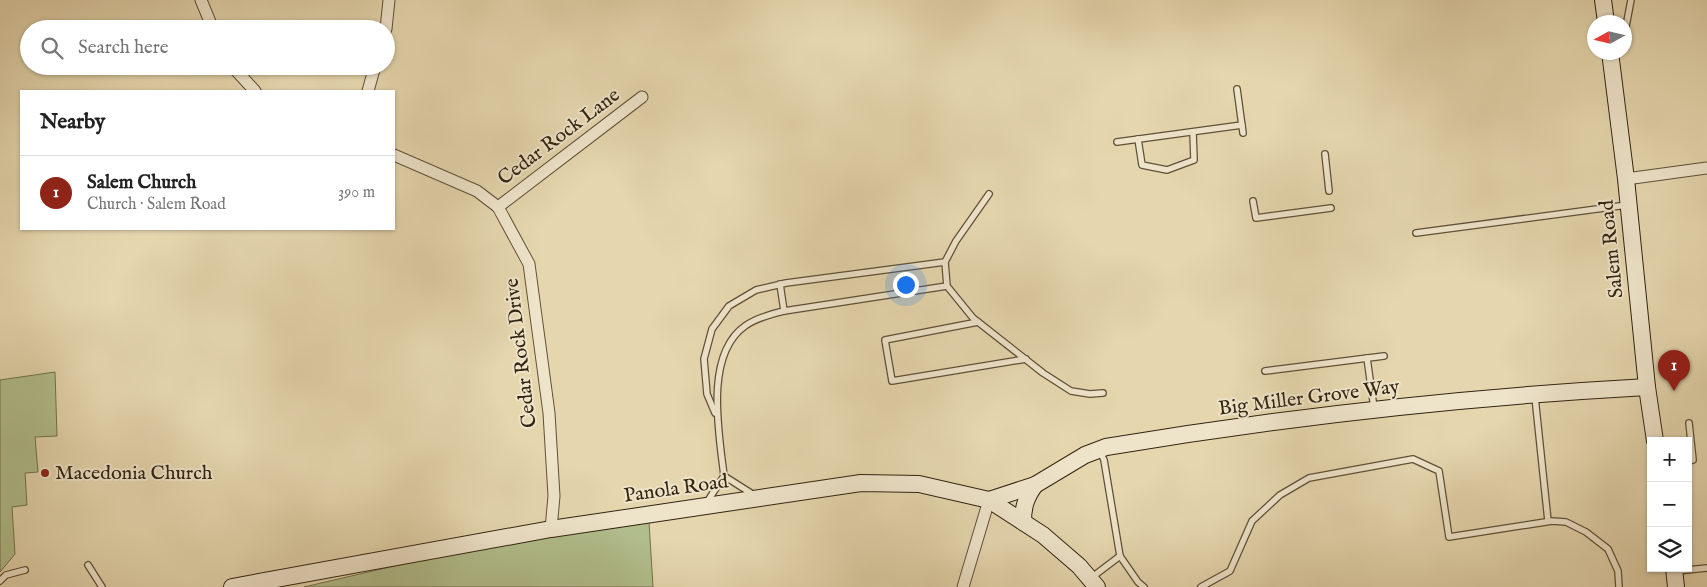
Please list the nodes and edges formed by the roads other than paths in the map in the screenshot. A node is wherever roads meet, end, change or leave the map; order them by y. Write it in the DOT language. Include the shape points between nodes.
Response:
graph roads {
  1 [pos="200,0"];
  2 [pos="389,0"];
  3 [pos="1603,0"];
  4 [pos="1631,0"];
  5 [pos="1605,15"];
  6 [pos="1628,15"];
  7 [pos="209,20"];
  8 [pos="387,20"];
  9 [pos="1611,60"];
  10 [pos="240,75"];
  11 [pos="372,75"];
  12 [pos="1237,89"];
  13 [pos="254,90"];
  14 [pos="368,90"];
  15 [pos="642,97"];
  16 [pos="1242,125"];
  17 [pos="1193,132"];
  18 [pos="1244,133"];
  19 [pos="1138,139"];
  20 [pos="1116,142"];
  21 [pos="1325,154"];
  22 [pos="395,155"];
  23 [pos="1707,168"];
  24 [pos="1626,179"];
  25 [pos="1329,190"];
  26 [pos="989,194"];
  27 [pos="1253,202"];
  28 [pos="1629,205"];
  29 [pos="498,207"];
  30 [pos="1331,208"];
  31 [pos="1416,233"];
  32 [pos="945,262"];
  33 [pos="780,284"];
  34 [pos="948,286"];
  35 [pos="784,311"];
  36 [pos="978,322"];
  37 [pos="1384,356"];
  38 [pos="1367,358"];
  39 [pos="1026,360"];
  40 [pos="1265,372"];
  41 [pos="1648,387"];
  42 [pos="1103,393"];
  43 [pos="1535,394"];
  44 [pos="1374,410"];
  45 [pos="716,414"];
  46 [pos="1689,424"];
  47 [pos="1654,437"];
  48 [pos="1690,437"];
  49 [pos="1100,449"];
  50 [pos="724,476"];
  51 [pos="1035,485"];
  52 [pos="758,498"];
  53 [pos="989,500"];
  54 [pos="704,506"];
  55 [pos="1548,521"];
  56 [pos="1023,522"];
  57 [pos="552,529"];
  58 [pos="1120,556"];
  59 [pos="88,565"];
  60 [pos="1707,568"];
  61 [pos="25,570"];
  62 [pos="1675,576"];
  63 [pos="0,581"];
  64 [pos="1093,583"];
  65 [pos="102,587"];
  66 [pos="232,587"];
  67 [pos="963,587"];
  68 [pos="1144,587"];
  69 [pos="1201,587"];
  70 [pos="1619,587"];
  1 -- 7 [label="street"];
  2 -- 8 [label="street"];
  3 -- 5 [label="street"];
  4 -- 6 [label="lane"];
  9 -- 24 [label="street, Salem Road"];
  10 -- 13 [label="street"];
  11 -- 14 [label="street"];
  12 -- 16 [label="lane"];
  15 -- 29 [label="street, Cedar Rock Lane"];
  16 -- 17 [label="lane"];
  16 -- 18 [label="lane"];
  17 -- 19 [label="lane"];
  17 -- 19 [label="lane" via="1194,160 1167,170 1142,165"];
  19 -- 20 [label="lane"];
  21 -- 25 [label="lane"];
  22 -- 29 [label="street, Cedar Rock Drive" via="477,191"];
  23 -- 24 [label="street"];
  24 -- 28 [label="street, Salem Road"];
  26 -- 32 [label="lane"];
  27 -- 30 [label="lane" via="1256,218"];
  28 -- 31 [label="lane"];
  28 -- 41 [label="street, Salem Road"];
  29 -- 57 [label="street, Cedar Rock Drive" via="529,264 549,413 554,496"];
  32 -- 33 [label="lane"];
  32 -- 34 [label="lane"];
  33 -- 35 [label="lane"];
  33 -- 45 [label="lane" via="756,290 729,306 712,329 704,359 707,394"];
  34 -- 35 [label="lane"];
  34 -- 36 [label="lane"];
  35 -- 45 [label="lane" via="744,326 729,344 720,365"];
  36 -- 39 [label="lane"];
  36 -- 39 [label="lane" via="885,340 892,381"];
  37 -- 38 [label="lane"];
  38 -- 40 [label="lane"];
  38 -- 44 [label="lane"];
  39 -- 42 [label="lane" via="1071,391"];
  41 -- 43 [label="street, Big Miller Grove Way"];
  41 -- 47 [label="street, Salem Road"];
  43 -- 44 [label="street, Big Miller Grove Way"];
  43 -- 55 [label="lane"];
  44 -- 49 [label="street, Big Miller Grove Way" via="1145,440"];
  45 -- 50 [label="lane"];
  46 -- 48 [label="lane"];
  49 -- 51 [label="street, Big Miller Grove Way"];
  49 -- 58 [label="lane"];
  50 -- 52 [label="lane"];
  50 -- 54 [label="lane"];
  51 -- 53 [label="street, Big Miller Grove Way"];
  51 -- 56 [label="street" via="1023,507"];
  52 -- 53 [label="street, Panola Road" via="860,483 919,484"];
  52 -- 54 [label="street, Panola Road"];
  53 -- 56 [label="street, Panola Road"];
  53 -- 67 [label="street"];
  54 -- 57 [label="street, Panola Road"];
  55 -- 69 [label="lane" via="1449,537 1439,471 1413,459 1309,478 1280,495 1252,522 1230,571"];
  55 -- 70 [label="lane" via="1566,522 1608,549 1618,571"];
  56 -- 64 [label="street, Panola Road" via="1043,534"];
  57 -- 66 [label="street, Panola Road"];
  58 -- 64 [label="lane"];
  58 -- 68 [label="lane"];
  59 -- 65 [label="lane"];
  60 -- 62 [label="lane"];
  61 -- 63 [label="lane" via="6,575"];
}
